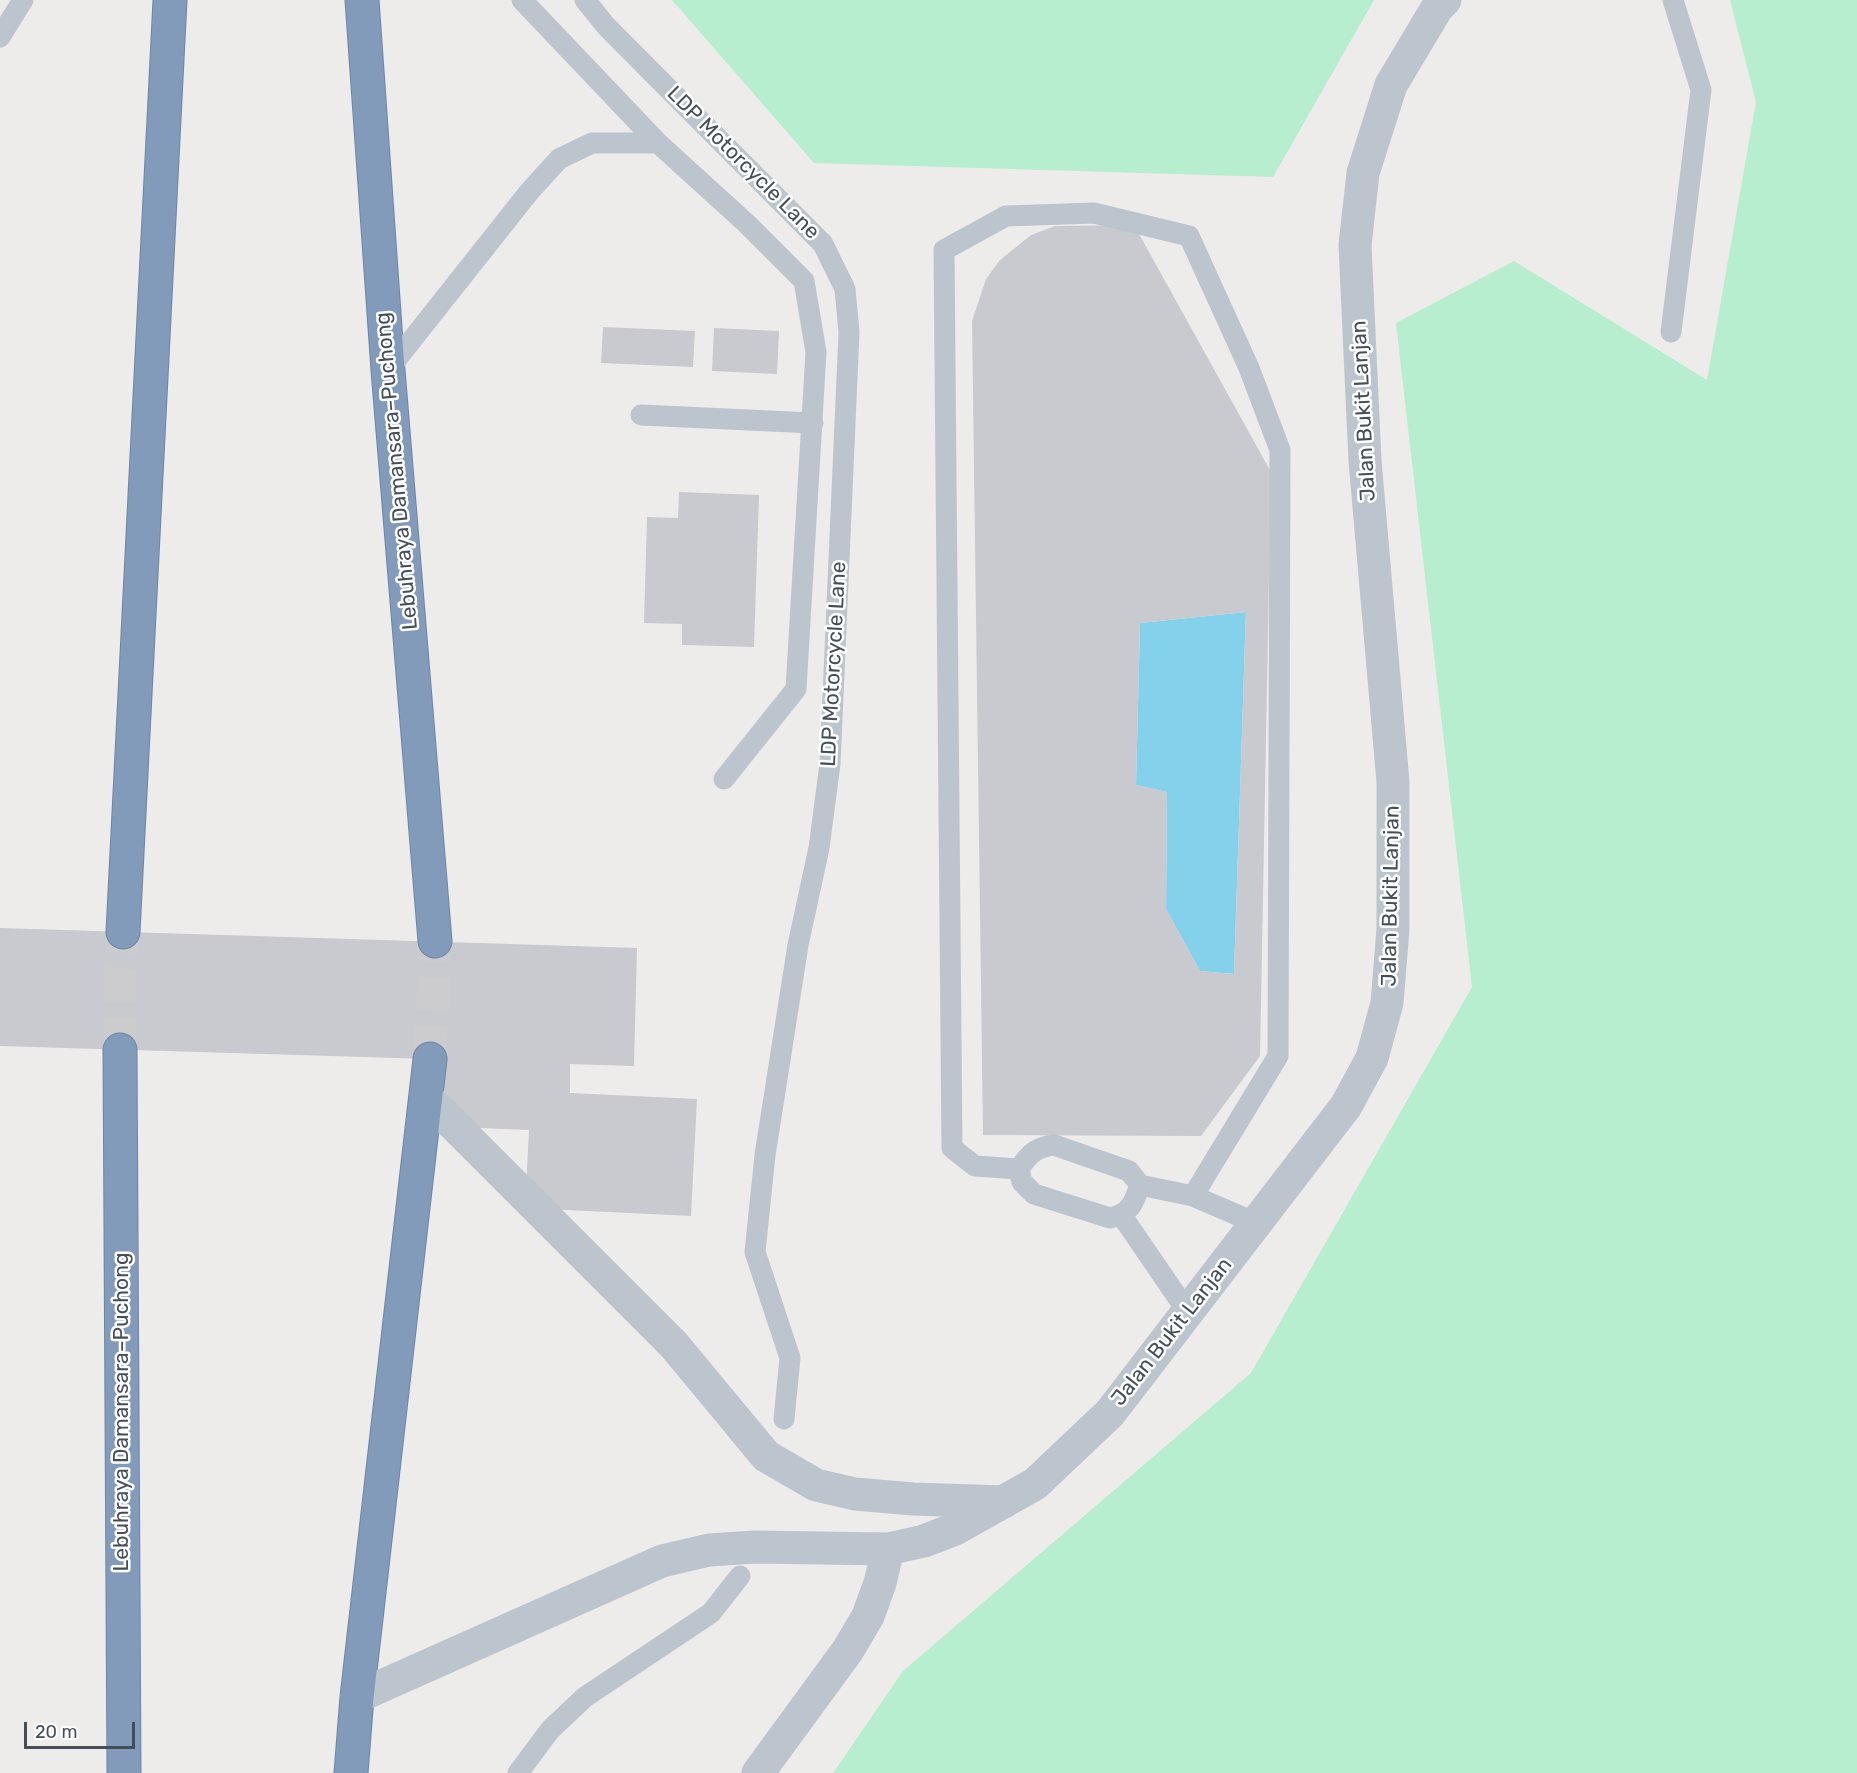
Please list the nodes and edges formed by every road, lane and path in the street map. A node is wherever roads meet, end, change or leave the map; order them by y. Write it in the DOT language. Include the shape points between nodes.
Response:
graph roads {
  1 [pos="23,0"];
  2 [pos="170,0"];
  3 [pos="362,0"];
  4 [pos="522,0"];
  5 [pos="585,0"];
  6 [pos="1444,0"];
  7 [pos="1673,0"];
  8 [pos="0,37"];
  9 [pos="658,144"];
  10 [pos="1671,332"];
  11 [pos="388,370"];
  12 [pos="641,415"];
  13 [pos="813,423"];
  14 [pos="724,779"];
  15 [pos="123,932"];
  16 [pos="435,942"];
  17 [pos="120,1050"];
  18 [pos="430,1059"];
  19 [pos="426,1096"];
  20 [pos="1019,1169"];
  21 [pos="1140,1185"];
  22 [pos="1193,1196"];
  23 [pos="1122,1216"];
  24 [pos="1256,1222"];
  25 [pos="1187,1311"];
  26 [pos="784,1419"];
  27 [pos="1008,1502"];
  28 [pos="888,1549"];
  29 [pos="740,1576"];
  30 [pos="357,1697"];
  31 [pos="124,1773"];
  32 [pos="351,1773"];
  33 [pos="518,1773"];
  34 [pos="758,1773"];
  1 -- 8 [label="lane"];
  2 -- 15 [label="highway"];
  3 -- 11 [label="highway, Lebuhraya Damansara–Puchong"];
  4 -- 9 [label="lane"];
  5 -- 26 [label="lane, LDP Motorcycle Lane" via="606,26 822,244 845,289 849,333 830,764 765,1155 755,1252 790,1358"];
  6 -- 24 [label="street, Jalan Bukit Lanjan" via="1391,85 1363,172 1354,245 1365,461 1393,782 1393,929 1388,1003 1372,1058 1347,1106"];
  7 -- 10 [label="lane" via="1701,90"];
  9 -- 11 [label="lane" via="592,144 559,159"];
  9 -- 13 [label="lane" via="804,281 816,352"];
  11 -- 16 [label="highway, Lebuhraya Damansara–Puchong"];
  12 -- 13 [label="lane"];
  13 -- 14 [label="lane" via="796,690"];
  17 -- 31 [label="highway, Lebuhraya Damansara–Puchong"];
  18 -- 19 [label="highway"];
  19 -- 27 [label="street" via="674,1346 766,1456 816,1485 855,1494"];
  19 -- 30 [label="highway"];
  20 -- 21 [label="lane" via="1029,1153 1054,1145 1129,1171"];
  20 -- 22 [label="lane" via="975,1166 952,1148 944,250 1006,216 1094,213 1189,236 1249,368 1280,450 1278,1056"];
  20 -- 23 [label="lane" via="1022,1182 1034,1194 1110,1218"];
  21 -- 22 [label="lane"];
  21 -- 23 [label="lane" via="1133,1206"];
  22 -- 24 [label="lane"];
  23 -- 25 [label="lane"];
  24 -- 25 [label="street, Jalan Bukit Lanjan"];
  25 -- 27 [label="street, Jalan Bukit Lanjan" via="1110,1413 1035,1484"];
  27 -- 28 [label="street, Jalan Bukit Lanjan" via="955,1529"];
  28 -- 30 [label="street, Jalan Bukit Lanjan" via="755,1547 709,1550 662,1561"];
  28 -- 34 [label="street" via="880,1583 848,1650"];
  29 -- 33 [label="lane" via="711,1613 585,1697 550,1730"];
  30 -- 32 [label="highway"];
}
